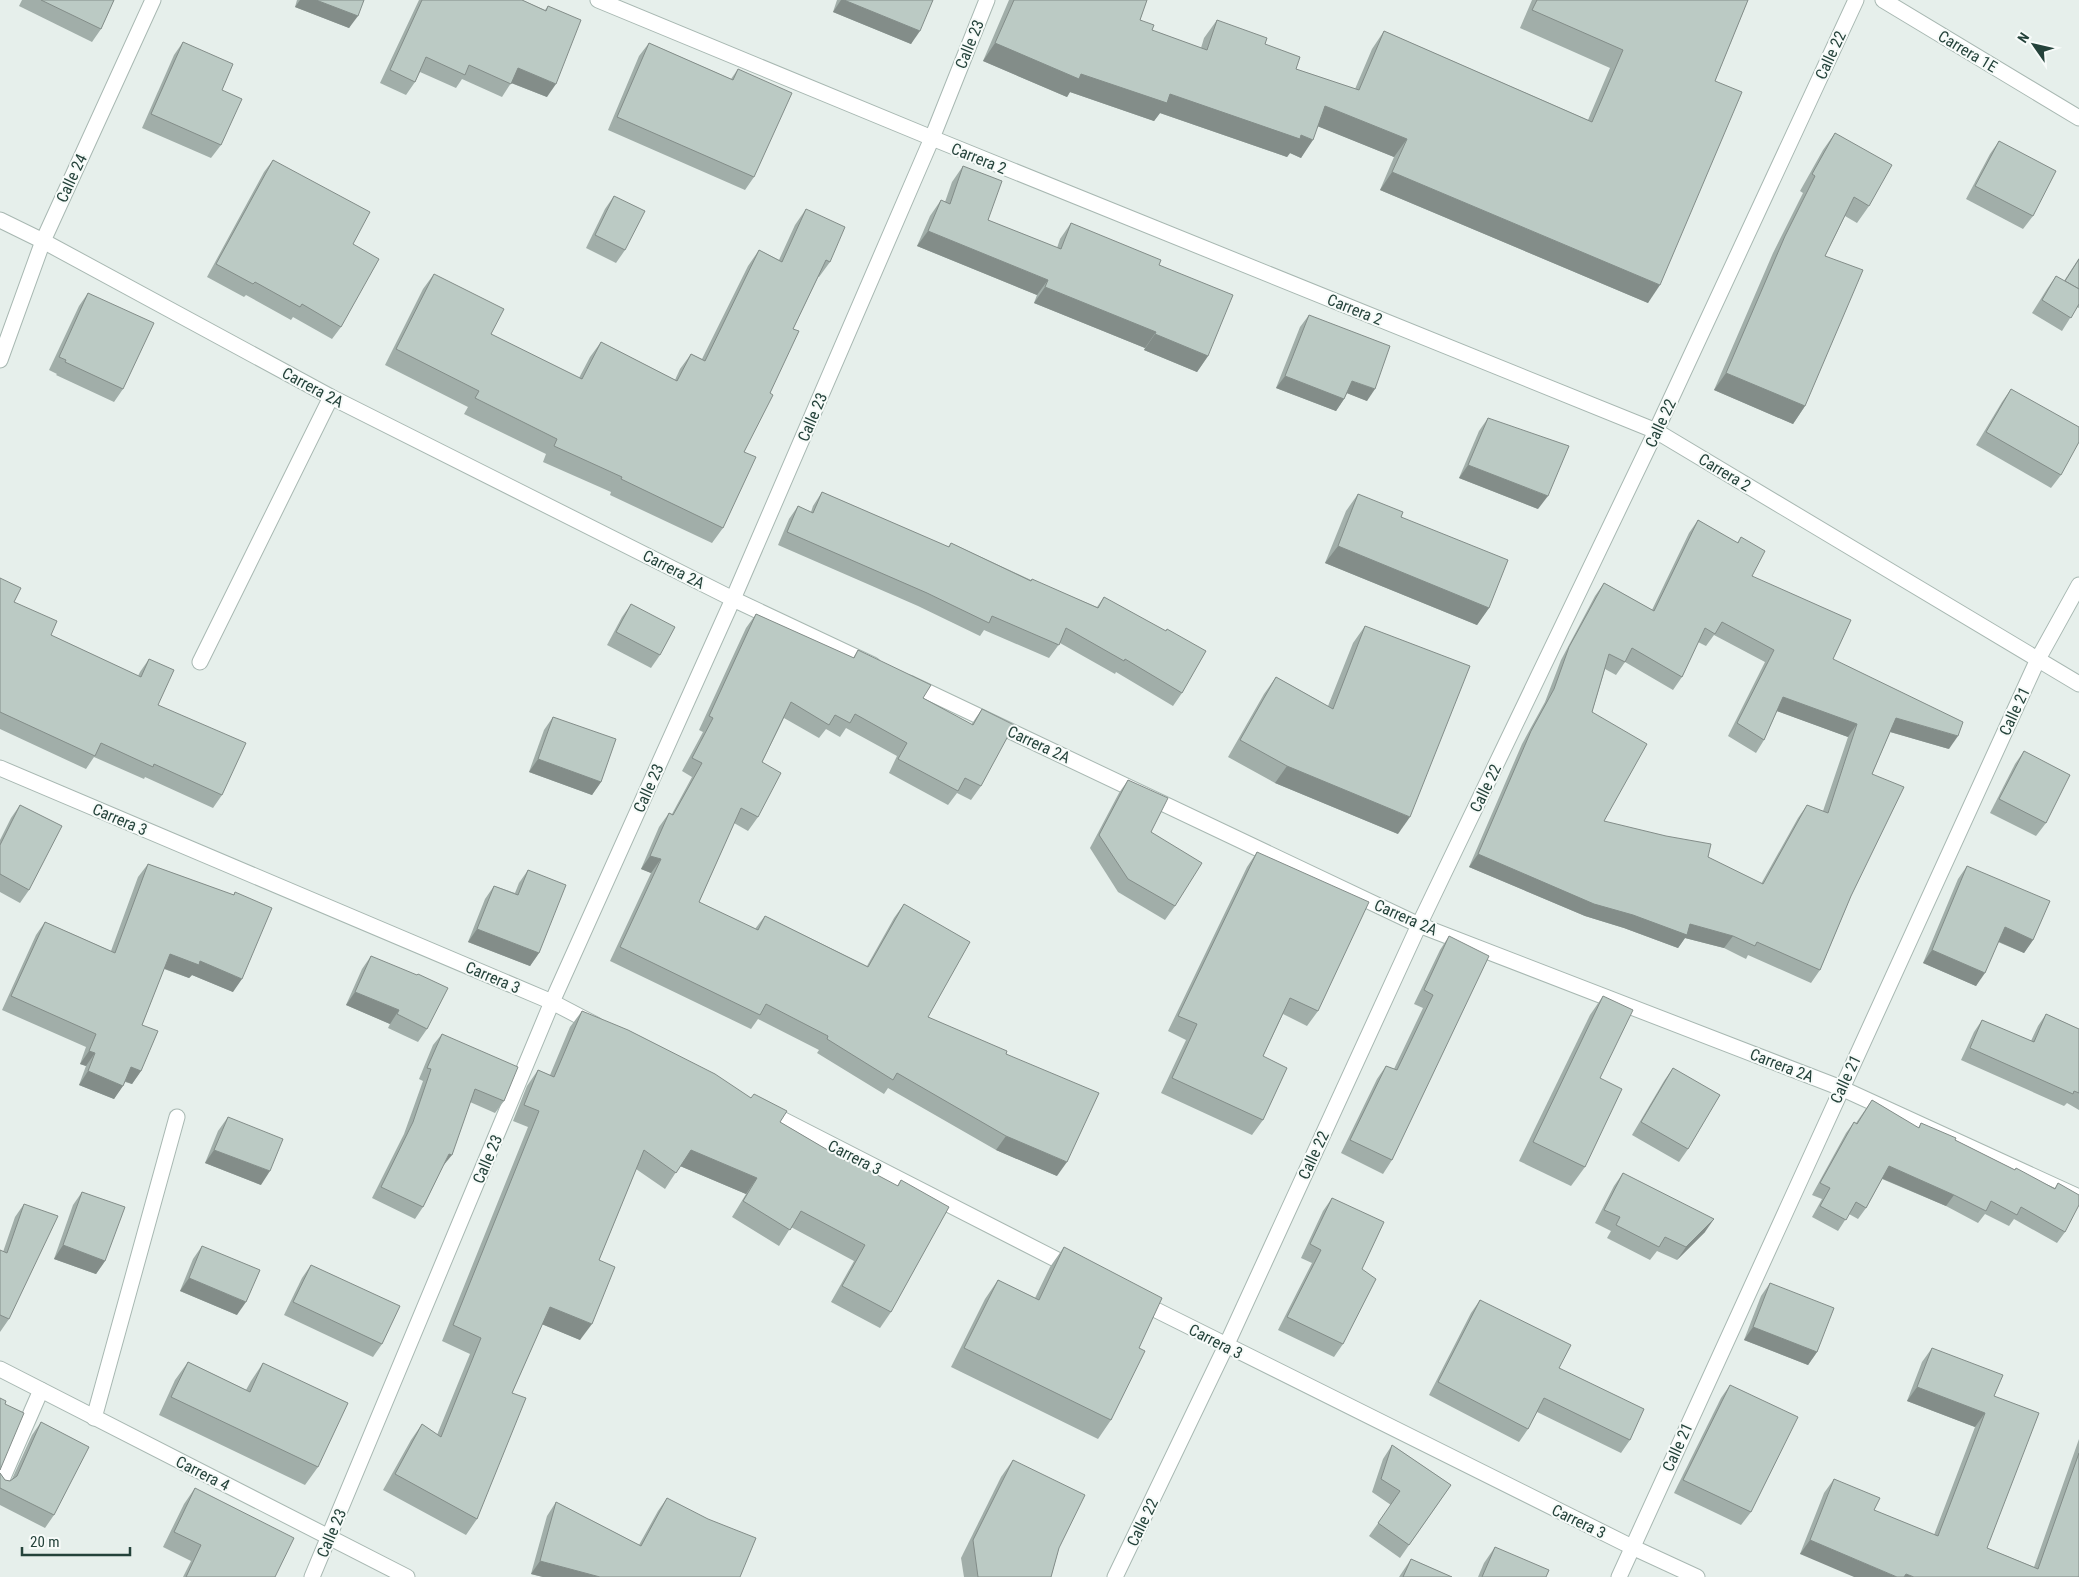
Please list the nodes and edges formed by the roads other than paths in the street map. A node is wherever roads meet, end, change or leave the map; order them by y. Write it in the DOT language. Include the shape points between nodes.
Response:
graph roads {
  1 [pos="153,0"];
  2 [pos="600,0"];
  3 [pos="987,0"];
  4 [pos="1856,0"];
  5 [pos="1883,0"];
  6 [pos="2079,118"];
  7 [pos="932,138"];
  8 [pos="0,220"];
  9 [pos="43,241"];
  10 [pos="0,360"];
  11 [pos="331,397"];
  12 [pos="1656,431"];
  13 [pos="2079,584"];
  14 [pos="733,599"];
  15 [pos="2038,659"];
  16 [pos="200,662"];
  17 [pos="2079,684"];
  18 [pos="0,768"];
  19 [pos="1419,925"];
  20 [pos="552,1002"];
  21 [pos="605,1030"];
  22 [pos="1841,1088"];
  23 [pos="747,1102"];
  24 [pos="177,1117"];
  25 [pos="2079,1197"];
  26 [pos="1084,1274"];
  27 [pos="1128,1296"];
  28 [pos="1226,1346"];
  29 [pos="0,1369"];
  30 [pos="41,1390"];
  31 [pos="94,1418"];
  32 [pos="0,1484"];
  33 [pos="330,1536"];
  34 [pos="1632,1547"];
  35 [pos="312,1577"];
  36 [pos="407,1577"];
  37 [pos="1115,1577"];
  38 [pos="1619,1577"];
  39 [pos="1697,1577"];
  1 -- 9 [label="street, Calle 24"];
  2 -- 7 [label="street, Carrera 2"];
  3 -- 7 [label="street, Calle 23"];
  4 -- 12 [label="street, Calle 22"];
  5 -- 6 [label="street, Carrera 1E"];
  7 -- 12 [label="street, Carrera 2"];
  7 -- 14 [label="street, Calle 23"];
  8 -- 9 [label="street, Carrera 2A"];
  9 -- 10 [label="street, Calle 24"];
  9 -- 11 [label="street, Carrera 2A"];
  11 -- 14 [label="street, Carrera 2A"];
  11 -- 16 [label="street"];
  12 -- 15 [label="street, Carrera 2"];
  12 -- 19 [label="street, Calle 22"];
  13 -- 15 [label="street, Calle 21"];
  14 -- 19 [label="street, Carrera 2A"];
  14 -- 20 [label="street, Calle 23"];
  15 -- 17 [label="street, Carrera 2"];
  15 -- 22 [label="street, Calle 21"];
  18 -- 20 [label="street, Carrera 3"];
  19 -- 22 [label="street, Carrera 2A"];
  19 -- 28 [label="street, Calle 22"];
  20 -- 21 [label="street, Carrera 3"];
  20 -- 33 [label="street, Calle 23"];
  22 -- 25 [label="street, Carrera 2A"];
  22 -- 34 [label="street, Calle 21"];
  23 -- 26 [label="street, Carrera 3"];
  24 -- 31 [label="street"];
  27 -- 28 [label="street, Carrera 3"];
  28 -- 34 [label="street, Carrera 3"];
  28 -- 37 [label="street, Calle 22"];
  29 -- 30 [label="street, Carrera 4"];
  30 -- 31 [label="street, Carrera 4"];
  30 -- 32 [label="street"];
  31 -- 33 [label="street, Carrera 4"];
  33 -- 35 [label="street, Calle 23"];
  33 -- 36 [label="street, Carrera 4"];
  34 -- 38 [label="street, Calle 21"];
  34 -- 39 [label="street, Carrera 3"];
}
